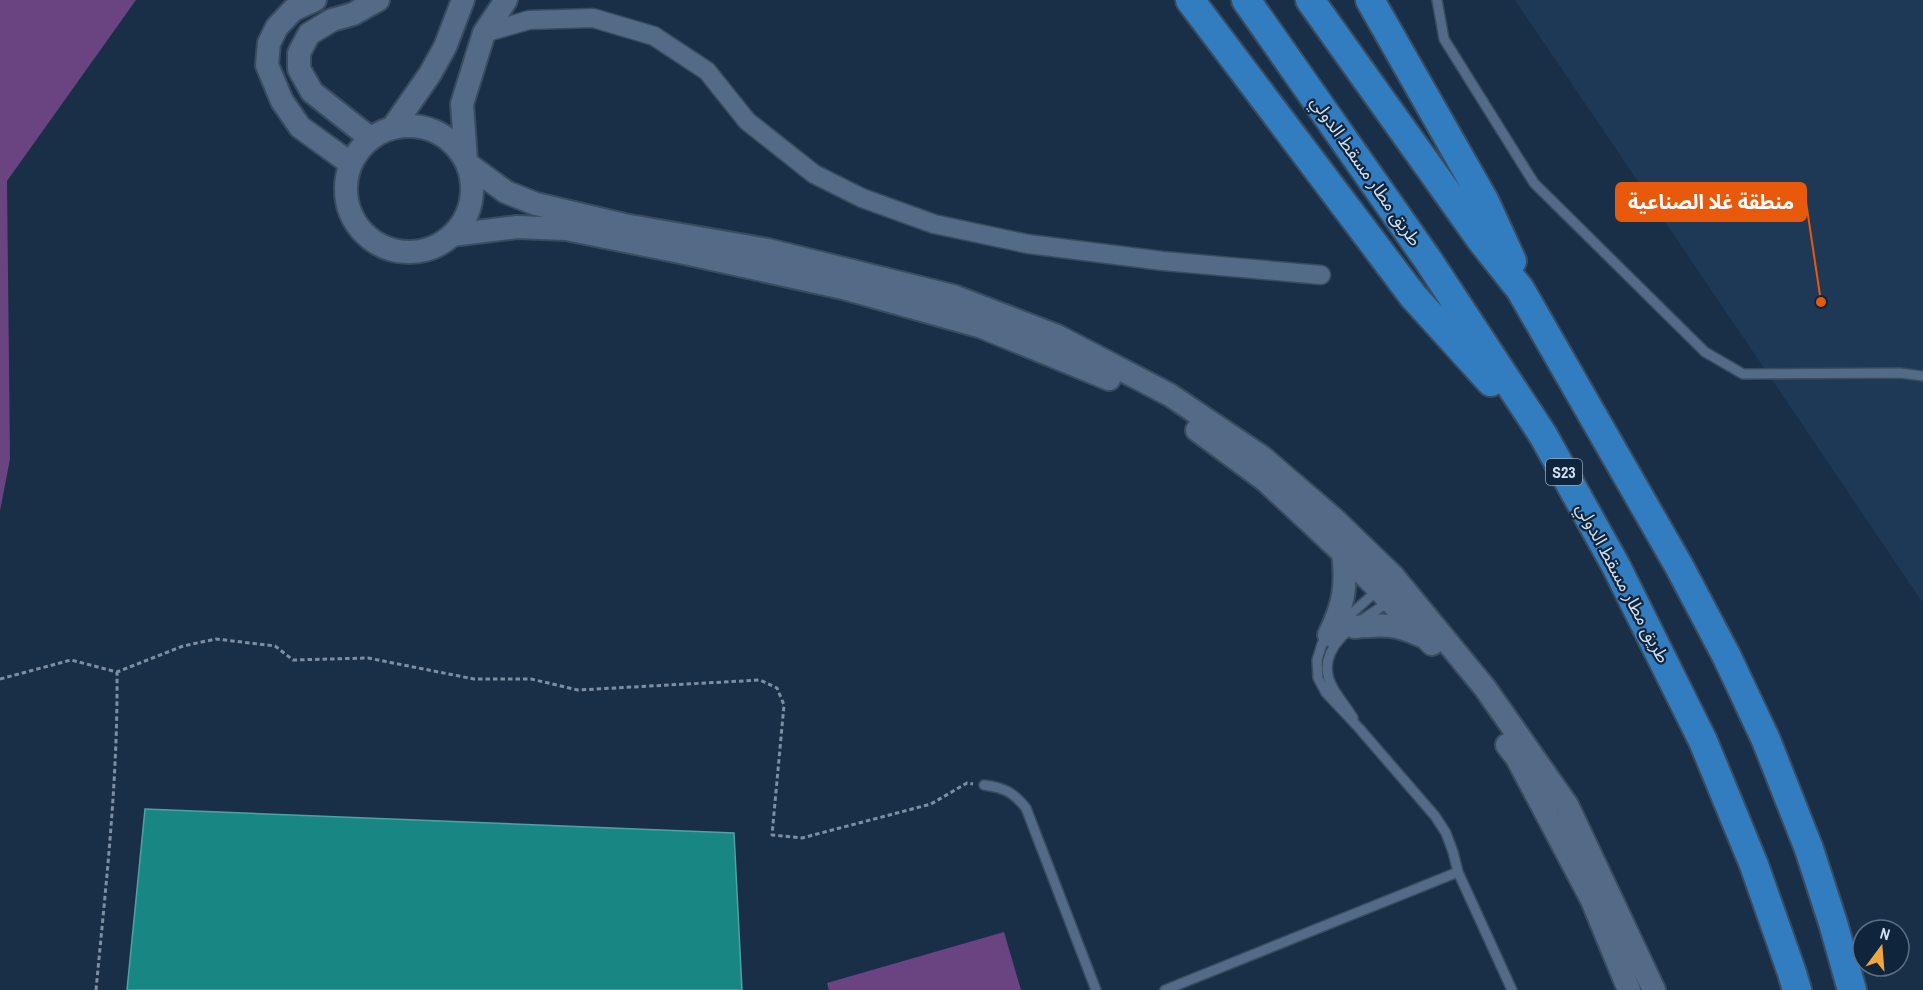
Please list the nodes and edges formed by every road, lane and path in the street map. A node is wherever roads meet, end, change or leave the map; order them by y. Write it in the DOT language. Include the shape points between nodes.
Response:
graph roads {
  1 [pos="315,0"];
  2 [pos="378,0"];
  3 [pos="463,0"];
  4 [pos="506,0"];
  5 [pos="1190,0"];
  6 [pos="1246,0"];
  7 [pos="1310,0"];
  8 [pos="1355,0"];
  9 [pos="1370,0"];
  10 [pos="1437,0"];
  11 [pos="484,33"];
  12 [pos="1417,84"];
  13 [pos="393,127"];
  14 [pos="370,138"];
  15 [pos="351,163"];
  16 [pos="467,163"];
  17 [pos="452,235"];
  18 [pos="1321,275"];
  19 [pos="1520,289"];
  20 [pos="1923,376"];
  21 [pos="1543,435"];
  22 [pos="1343,553"];
  23 [pos="1391,589"];
  24 [pos="1354,627"];
  25 [pos="1329,635"];
  26 [pos="1426,638"];
  27 [pos="117,672"];
  28 [pos="0,679"];
  29 [pos="1359,728"];
  30 [pos="984,785"];
  31 [pos="1458,872"];
  32 [pos="96,990"];
  33 [pos="1096,990"];
  34 [pos="1165,990"];
  35 [pos="1512,990"];
  36 [pos="1629,990"];
  37 [pos="1654,990"];
  38 [pos="1797,990"];
  39 [pos="1852,990"];
  1 -- 15 [label="street" via="293,10 277,27 269,43 267,65 282,101 300,128"];
  2 -- 14 [label="street" via="309,34 299,53 298,69 312,92"];
  3 -- 13 [label="street" via="430,75"];
  4 -- 11 [label="street"];
  5 -- 21 [label="main road" via="1413,296 1519,415"];
  6 -- 21 [label="main road, طريق مطار مسقط الدولي / S23" via="1428,260"];
  7 -- 19 [label="main road"];
  8 -- 12 [label="main road" via="1397,64"];
  9 -- 12 [label="main road"];
  10 -- 20 [label="lane" via="1444,39 1534,183 1705,352 1743,375"];
  11 -- 16 [label="street" via="462,104"];
  11 -- 18 [label="street" via="529,20 593,18 654,36 707,71 747,121 814,174 862,198 934,224 1028,244"];
  12 -- 19 [label="main road" via="1485,202"];
  13 -- 14 [label="street"];
  13 -- 16 [label="street" via="414,125 435,131 453,142"];
  14 -- 15 [label="street"];
  15 -- 17 [label="street" via="346,178 346,201 365,236 393,250 409,252 440,245"];
  16 -- 17 [label="street" via="473,190 467,215"];
  16 -- 23 [label="street" via="506,192 536,204 624,225 768,250 953,296 1057,336 1170,394 1262,457 1333,518"];
  17 -- 22 [label="street" via="517,227 566,229 843,288 982,327 1091,370 1160,404 1266,481"];
  19 -- 39 [label="main road" via="1648,510 1727,657 1766,740 1809,849"];
  21 -- 38 [label="main road, طريق مطار مسقط الدولي / S23" via="1616,566 1703,741 1754,865"];
  22 -- 23 [label="street"];
  22 -- 25 [label="street" via="1344,595"];
  23 -- 24 [label="lane"];
  23 -- 25 [label="lane"];
  23 -- 26 [label="street"];
  23 -- 37 [label="street" via="1485,688 1567,805"];
  24 -- 26 [label="street" via="1387,625"];
  24 -- 29 [label="lane" via="1334,645 1327,667 1334,690"];
  25 -- 29 [label="lane" via="1317,660 1318,678 1326,693"];
  26 -- 36 [label="street" via="1517,758 1592,900"];
  27 -- 28 [label="path" via="71,660"];
  27 -- 30 [label="path" via="183,646 216,639 275,646 292,660 368,658 474,679 531,679 578,690 760,680 777,688 784,705 772,835 802,838 931,804 967,783"];
  27 -- 32 [label="path" via="115,789"];
  29 -- 31 [label="lane" via="1435,816"];
  30 -- 33 [label="lane" via="1016,796 1026,808"];
  31 -- 34 [label="lane"];
  31 -- 35 [label="lane"];
}
